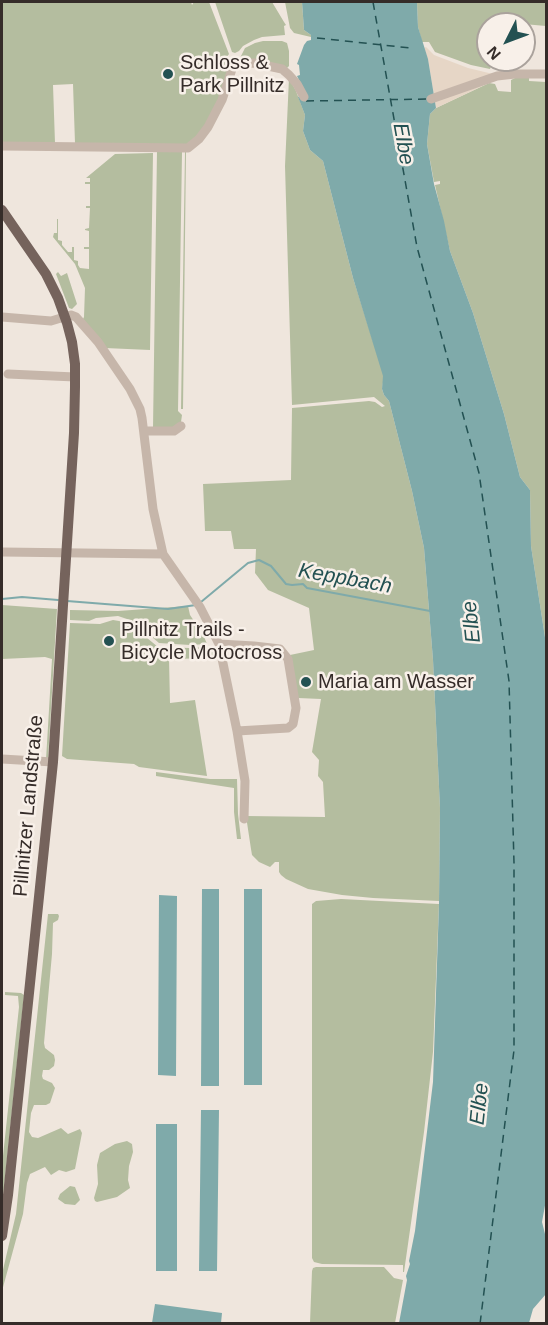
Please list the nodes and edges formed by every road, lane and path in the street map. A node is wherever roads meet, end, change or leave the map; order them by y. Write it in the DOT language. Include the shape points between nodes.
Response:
graph roads {
  1 [pos="546,74"];
  2 [pos="304,97"];
  3 [pos="431,99"];
  4 [pos="2,146"];
  5 [pos="2,210"];
  6 [pos="65,316"];
  7 [pos="2,317"];
  8 [pos="8,374"];
  9 [pos="75,377"];
  10 [pos="181,426"];
  11 [pos="144,431"];
  12 [pos="2,552"];
  13 [pos="66,552"];
  14 [pos="163,554"];
  15 [pos="219,644"];
  16 [pos="237,731"];
  17 [pos="2,759"];
  18 [pos="53,762"];
  19 [pos="244,819"];
  20 [pos="2,1236"];
  1 -- 3 [label="street" via="498,76"];
  2 -- 4 [label="street" via="282,69 236,64 208,127 188,148"];
  5 -- 6 [label="main road, Pillnitzer Landstraße" via="46,274"];
  6 -- 7 [label="street" via="51,321"];
  6 -- 9 [label="main road, Pillnitzer Landstraße"];
  6 -- 11 [label="street" via="76,317 118,371 140,409"];
  8 -- 9 [label="street"];
  9 -- 13 [label="main road, Pillnitzer Landstraße"];
  10 -- 11 [label="street" via="174,431"];
  11 -- 14 [label="street" via="153,509"];
  12 -- 13 [label="street"];
  13 -- 14 [label="street"];
  13 -- 18 [label="main road, Pillnitzer Landstraße"];
  14 -- 15 [label="street" via="198,604"];
  15 -- 16 [label="street"];
  15 -- 16 [label="street" via="280,650 288,658 297,708 293,724 288,728"];
  16 -- 19 [label="street" via="245,781"];
  17 -- 18 [label="street"];
  18 -- 20 [label="main road, Pillnitzer Landstraße"];
}
